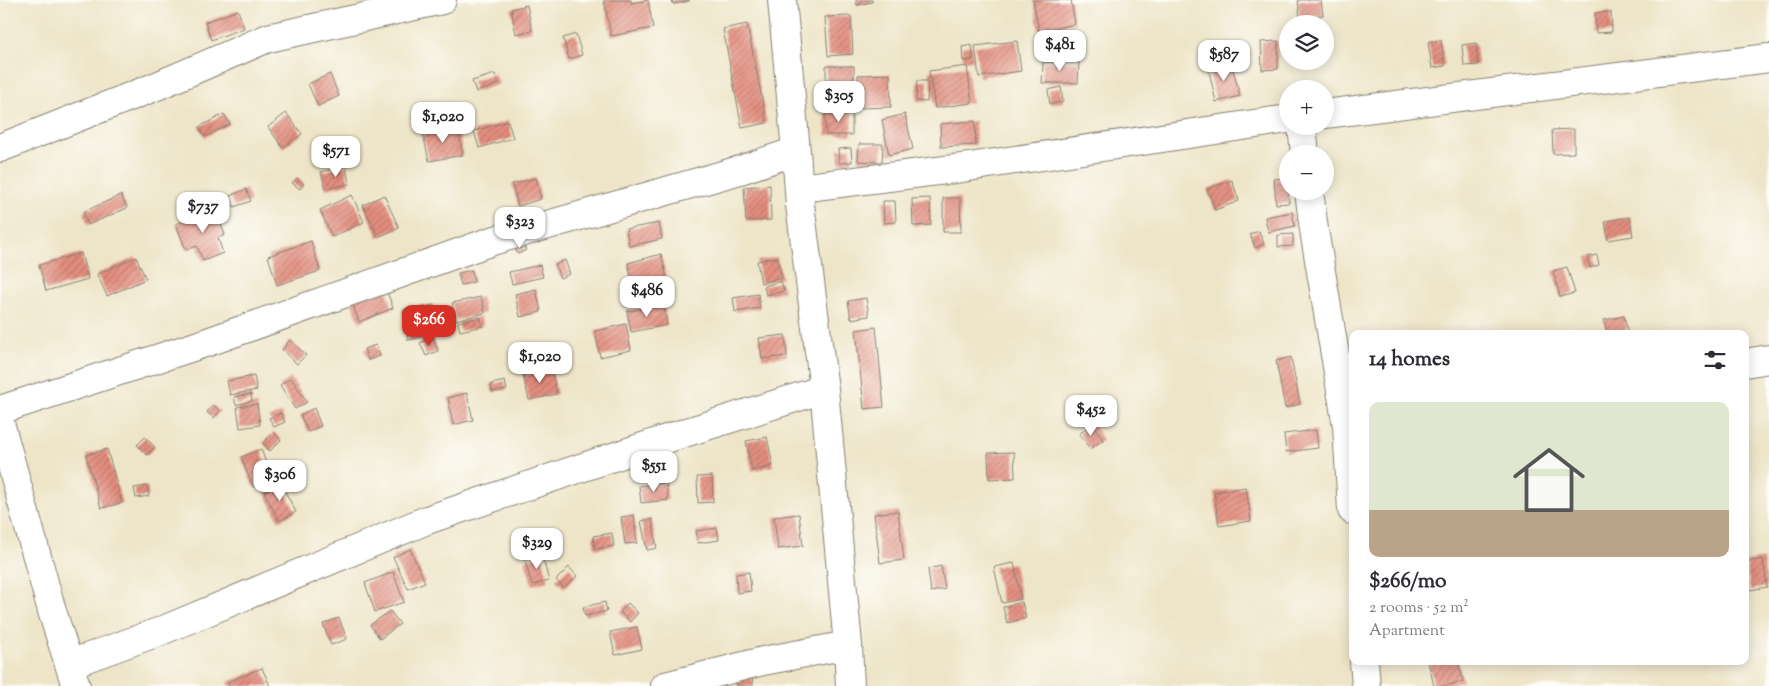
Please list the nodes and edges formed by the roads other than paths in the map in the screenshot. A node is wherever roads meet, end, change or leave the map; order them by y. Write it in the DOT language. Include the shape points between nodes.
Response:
graph roads {
  1 [pos="442,0"];
  2 [pos="782,0"];
  3 [pos="1769,58"];
  4 [pos="1334,113"];
  5 [pos="1279,120"];
  6 [pos="0,148"];
  7 [pos="796,151"];
  8 [pos="799,188"];
  9 [pos="1311,200"];
  10 [pos="1769,359"];
  11 [pos="1749,362"];
  12 [pos="824,389"];
  13 [pos="0,410"];
  14 [pos="1349,420"];
  15 [pos="0,423"];
  16 [pos="848,645"];
  17 [pos="1364,665"];
  18 [pos="73,675"];
  19 [pos="665,686"];
  20 [pos="850,686"];
  21 [pos="1366,686"];
  1 -- 6 [label="street" via="268,38"];
  2 -- 7 [label="street"];
  3 -- 4 [label="street"];
  5 -- 8 [label="street" via="962,168"];
  7 -- 8 [label="street"];
  7 -- 13 [label="street" via="492,241 205,343"];
  8 -- 12 [label="street"];
  9 -- 14 [label="street"];
  10 -- 11 [label="street"];
  12 -- 16 [label="street"];
  12 -- 18 [label="street" via="427,520 161,630"];
  15 -- 18 [label="street"];
  16 -- 19 [label="street" via="763,661"];
  16 -- 20 [label="street"];
  17 -- 21 [label="street"];
}
